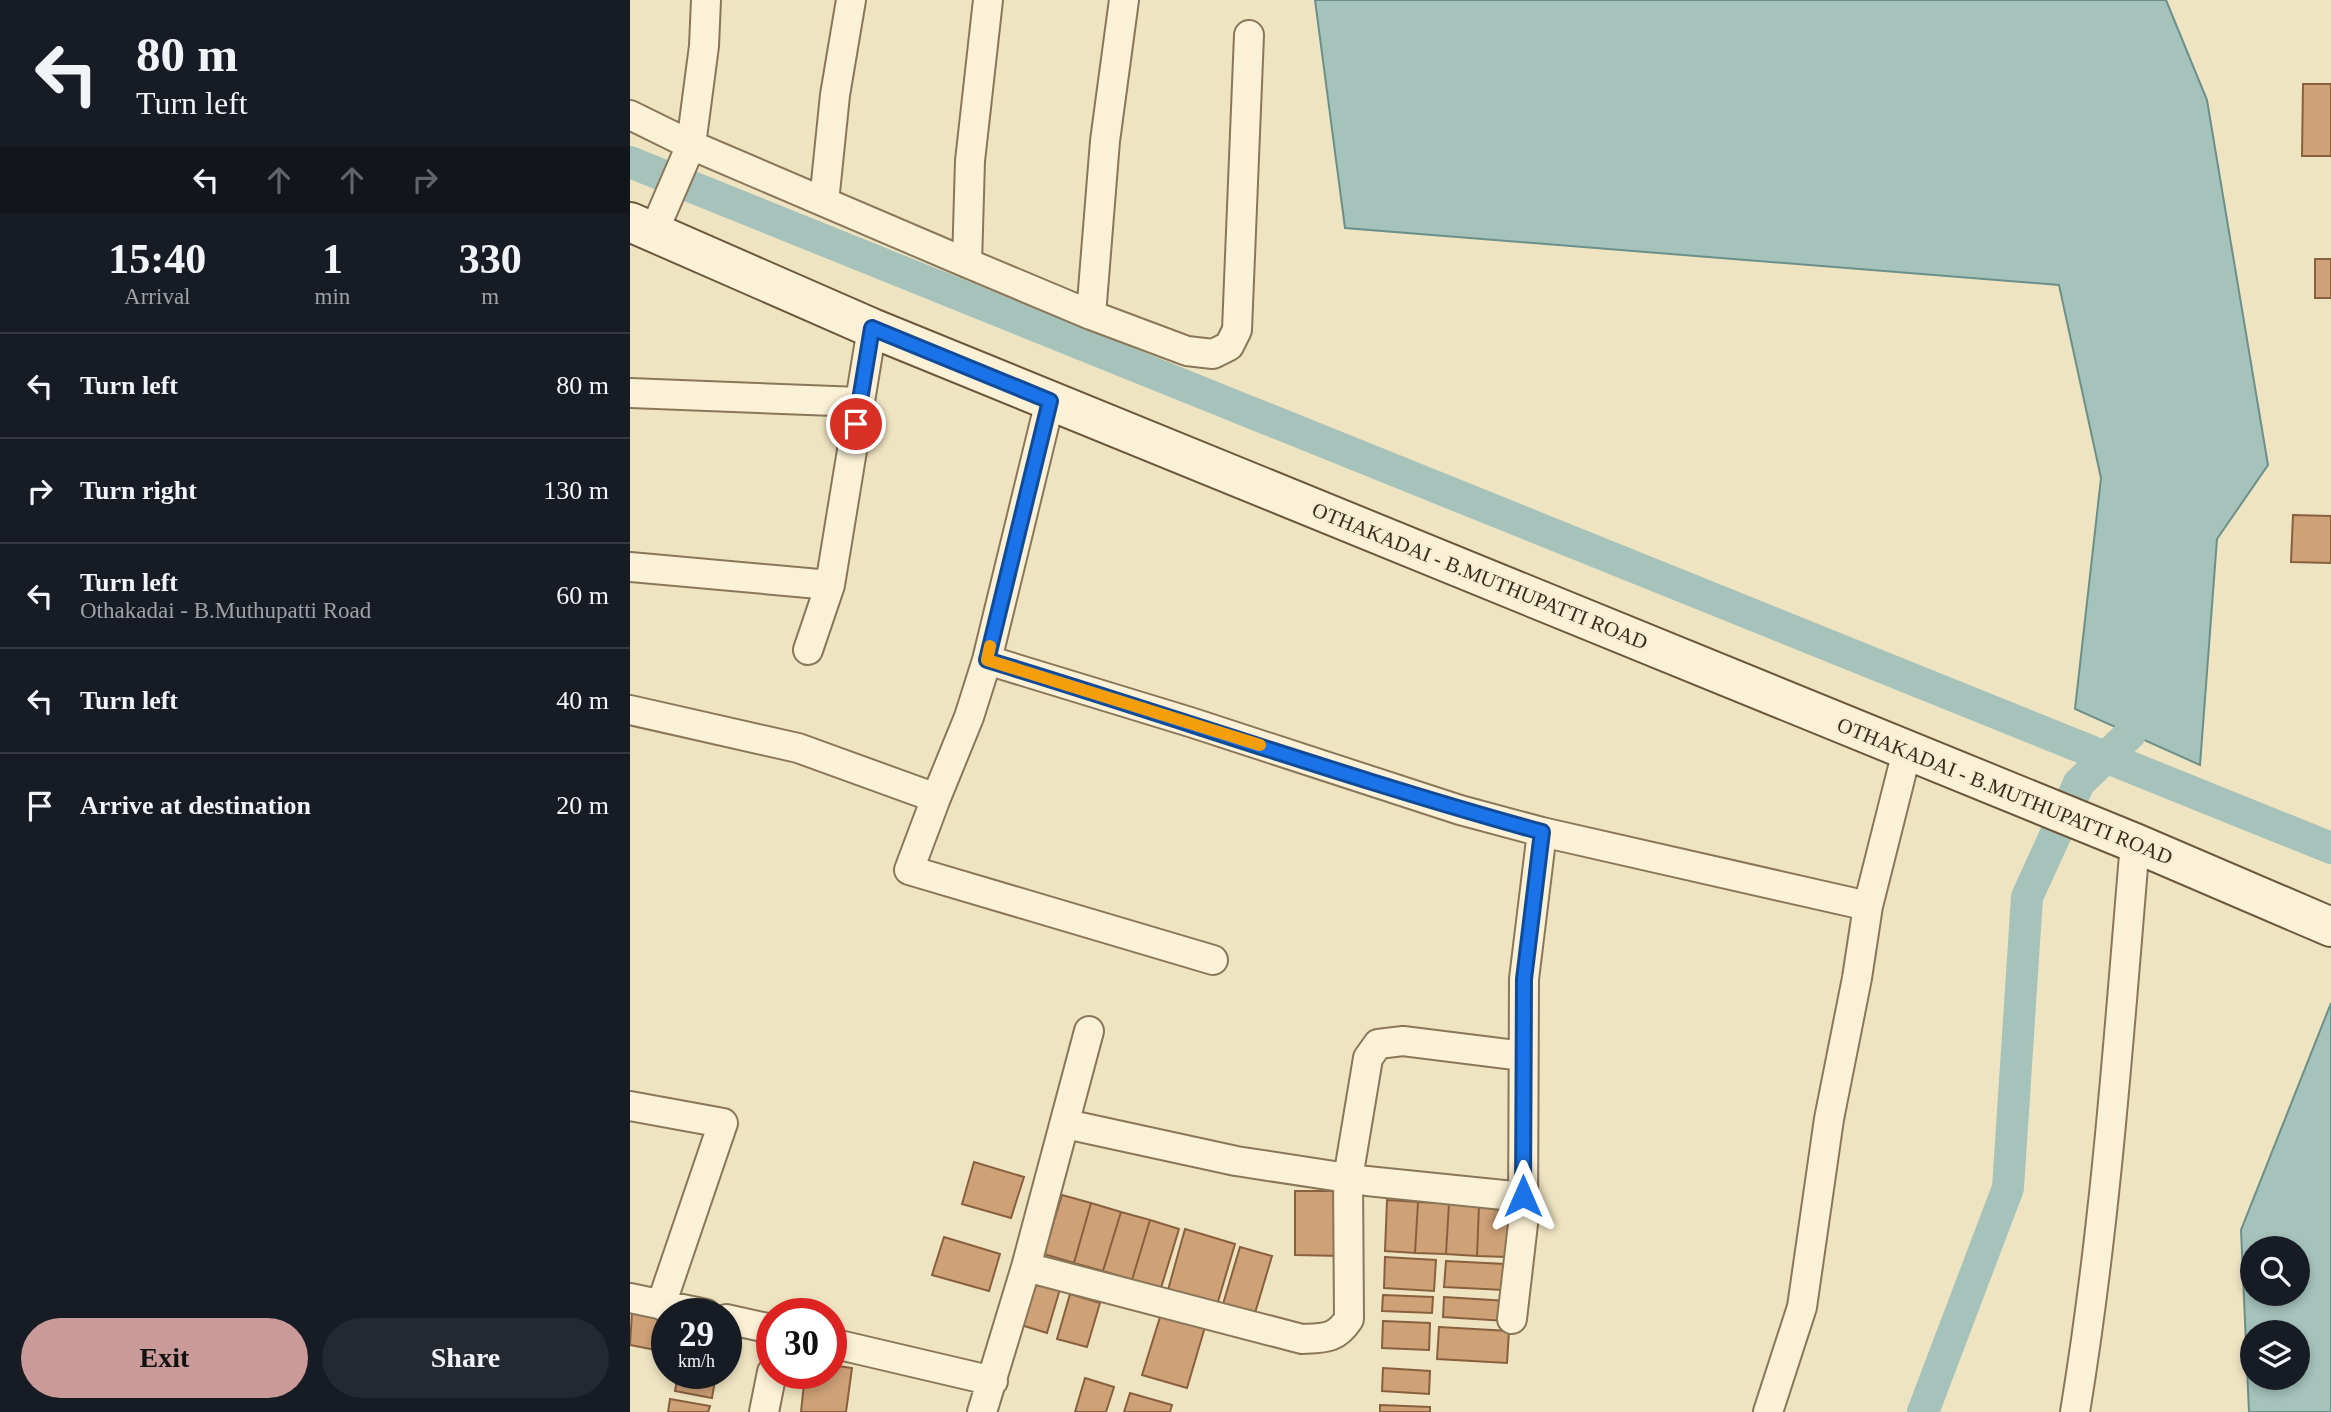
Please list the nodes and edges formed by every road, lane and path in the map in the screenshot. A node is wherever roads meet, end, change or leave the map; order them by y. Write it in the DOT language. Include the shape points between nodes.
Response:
graph roads {
  1 [pos="706,0"];
  2 [pos="851,0"];
  3 [pos="988,0"];
  4 [pos="1124,0"];
  5 [pos="1249,35"];
  6 [pos="630,115"];
  7 [pos="681,168"];
  8 [pos="824,202"];
  9 [pos="642,227"];
  10 [pos="967,263"];
  11 [pos="1091,315"];
  12 [pos="872,328"];
  13 [pos="630,393"];
  14 [pos="1050,401"];
  15 [pos="860,402"];
  16 [pos="630,567"];
  17 [pos="830,585"];
  18 [pos="808,650"];
  19 [pos="987,660"];
  20 [pos="630,710"];
  21 [pos="1907,751"];
  22 [pos="936,798"];
  23 [pos="1542,832"];
  24 [pos="2135,843"];
  25 [pos="1868,906"];
  26 [pos="2331,927"];
  27 [pos="1213,960"];
  28 [pos="1089,1031"];
  29 [pos="1523,1056"];
  30 [pos="630,1105"];
  31 [pos="1066,1124"];
  32 [pos="1348,1178"];
  33 [pos="1523,1196"];
  34 [pos="1026,1267"];
  35 [pos="630,1298"];
  36 [pos="663,1298"];
  37 [pos="651,1303"];
  38 [pos="1512,1319"];
  39 [pos="847,1347"];
  40 [pos="993,1381"];
  41 [pos="769,1389"];
  42 [pos="764,1412"];
  43 [pos="982,1412"];
  44 [pos="1768,1412"];
  45 [pos="2075,1412"];
  1 -- 7 [label="street" via="704,46"];
  2 -- 8 [label="street"];
  3 -- 10 [label="street" via="970,161"];
  4 -- 11 [label="street" via="1105,141"];
  5 -- 11 [label="street" via="1237,330 1229,346 1213,354 1187,351"];
  6 -- 7 [label="street"];
  7 -- 8 [label="street"];
  7 -- 9 [label="street"];
  8 -- 10 [label="street"];
  9 -- 12 [label="main road, OTHAKADAI - B.MUTHUPATTI ROAD"];
  10 -- 11 [label="street"];
  12 -- 14 [label="main road, OTHAKADAI - B.MUTHUPATTI ROAD"];
  12 -- 15 [label="street"];
  13 -- 15 [label="street"];
  14 -- 19 [label="street"];
  14 -- 21 [label="main road, OTHAKADAI - B.MUTHUPATTI ROAD"];
  15 -- 17 [label="street"];
  16 -- 17 [label="street"];
  17 -- 18 [label="street"];
  19 -- 22 [label="street"];
  19 -- 23 [label="street"];
  20 -- 22 [label="street" via="798,748"];
  21 -- 24 [label="main road, OTHAKADAI - B.MUTHUPATTI ROAD"];
  21 -- 25 [label="street"];
  22 -- 27 [label="street" via="909,870"];
  23 -- 25 [label="street"];
  23 -- 29 [label="street" via="1524,979"];
  24 -- 26 [label="main road, OTHAKADAI - B.MUTHUPATTI ROAD"];
  24 -- 45 [label="street" via="2111,1122"];
  25 -- 44 [label="street" via="1829,1119 1802,1307"];
  28 -- 31 [label="street"];
  29 -- 32 [label="street" via="1403,1041 1378,1044 1368,1058"];
  29 -- 33 [label="street"];
  30 -- 36 [label="street" via="723,1123"];
  31 -- 32 [label="street" via="1236,1161"];
  31 -- 34 [label="street"];
  32 -- 33 [label="street"];
  32 -- 34 [label="street" via="1349,1319 1341,1331 1328,1338 1302,1339"];
  33 -- 38 [label="street"];
  34 -- 40 [label="street"];
  35 -- 37 [label="street"];
  39 -- 40 [label="street"];
  40 -- 43 [label="street"];
  41 -- 42 [label="street"];
}
